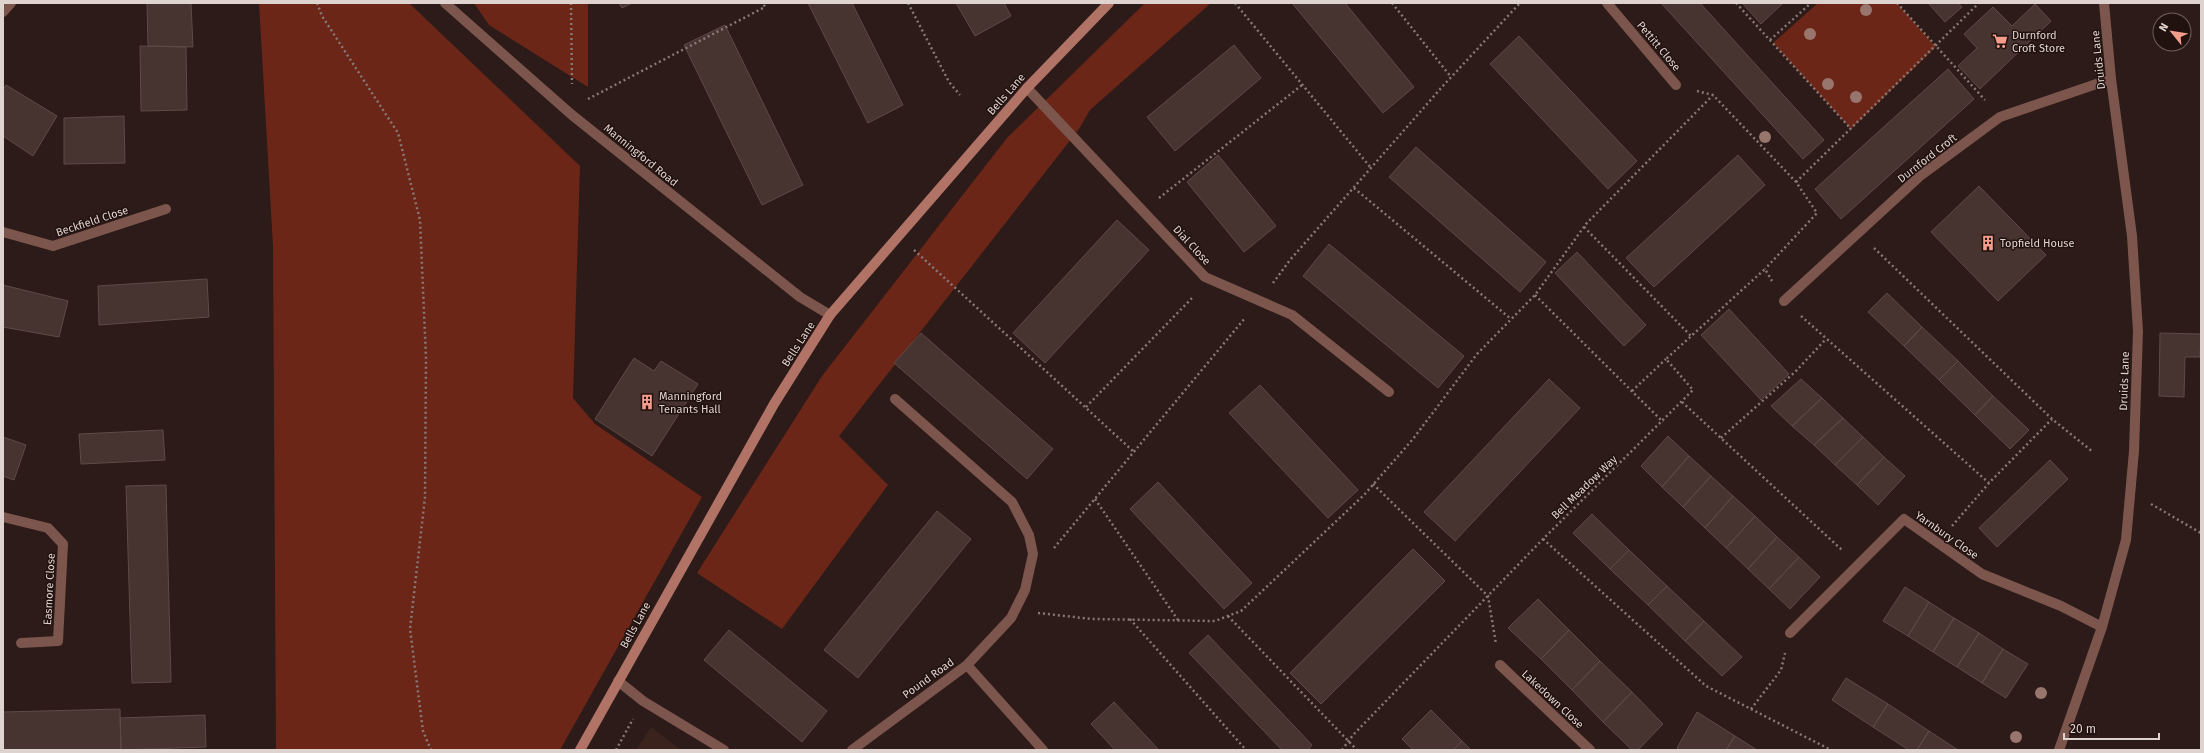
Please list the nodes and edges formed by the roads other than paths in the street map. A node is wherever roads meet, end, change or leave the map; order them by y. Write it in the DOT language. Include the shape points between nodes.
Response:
graph roads {
  1 [pos="11,3"];
  2 [pos="445,3"];
  3 [pos="1109,3"];
  4 [pos="1607,3"];
  5 [pos="2104,3"];
  6 [pos="3,12"];
  7 [pos="2111,79"];
  8 [pos="1676,85"];
  9 [pos="1027,88"];
  10 [pos="166,209"];
  11 [pos="3,232"];
  12 [pos="1784,301"];
  13 [pos="830,315"];
  14 [pos="1389,392"];
  15 [pos="895,399"];
  16 [pos="3,517"];
  17 [pos="2102,628"];
  18 [pos="1790,633"];
  19 [pos="21,643"];
  20 [pos="967,665"];
  21 [pos="1500,665"];
  22 [pos="618,681"];
  23 [pos="580,750"];
  24 [pos="724,750"];
  25 [pos="852,750"];
  26 [pos="1043,750"];
  27 [pos="1590,750"];
  28 [pos="2059,750"];
  1 -- 6 [label="street"];
  2 -- 13 [label="street, Manningford Road" via="572,115 800,297"];
  3 -- 9 [label="street, Bells Lane"];
  4 -- 8 [label="street, Pettitt Close"];
  5 -- 7 [label="street, Druids Lane"];
  7 -- 12 [label="street, Durnford Croft" via="2000,117 1920,176"];
  7 -- 17 [label="street, Druids Lane" via="2132,236 2138,331 2134,451 2126,540"];
  9 -- 13 [label="street, Bells Lane"];
  9 -- 14 [label="street, Dial Close" via="1205,277 1292,315"];
  10 -- 11 [label="street, Beckfield Close" via="53,246"];
  13 -- 22 [label="street, Bells Lane" via="766,417"];
  15 -- 20 [label="street" via="1012,502 1029,535 1033,554 1025,590 1017,610"];
  16 -- 19 [label="street, Easmore Close" via="48,528 63,544 58,641"];
  17 -- 18 [label="street, Yarnbury Close" via="2061,606 1982,574 1904,519"];
  17 -- 28 [label="street, Druids Lane"];
  20 -- 25 [label="street, Pound Road"];
  20 -- 26 [label="street, Pound Road"];
  21 -- 27 [label="street, Lakedown Close"];
  22 -- 23 [label="street, Bells Lane"];
  22 -- 24 [label="street" via="643,701"];
}
